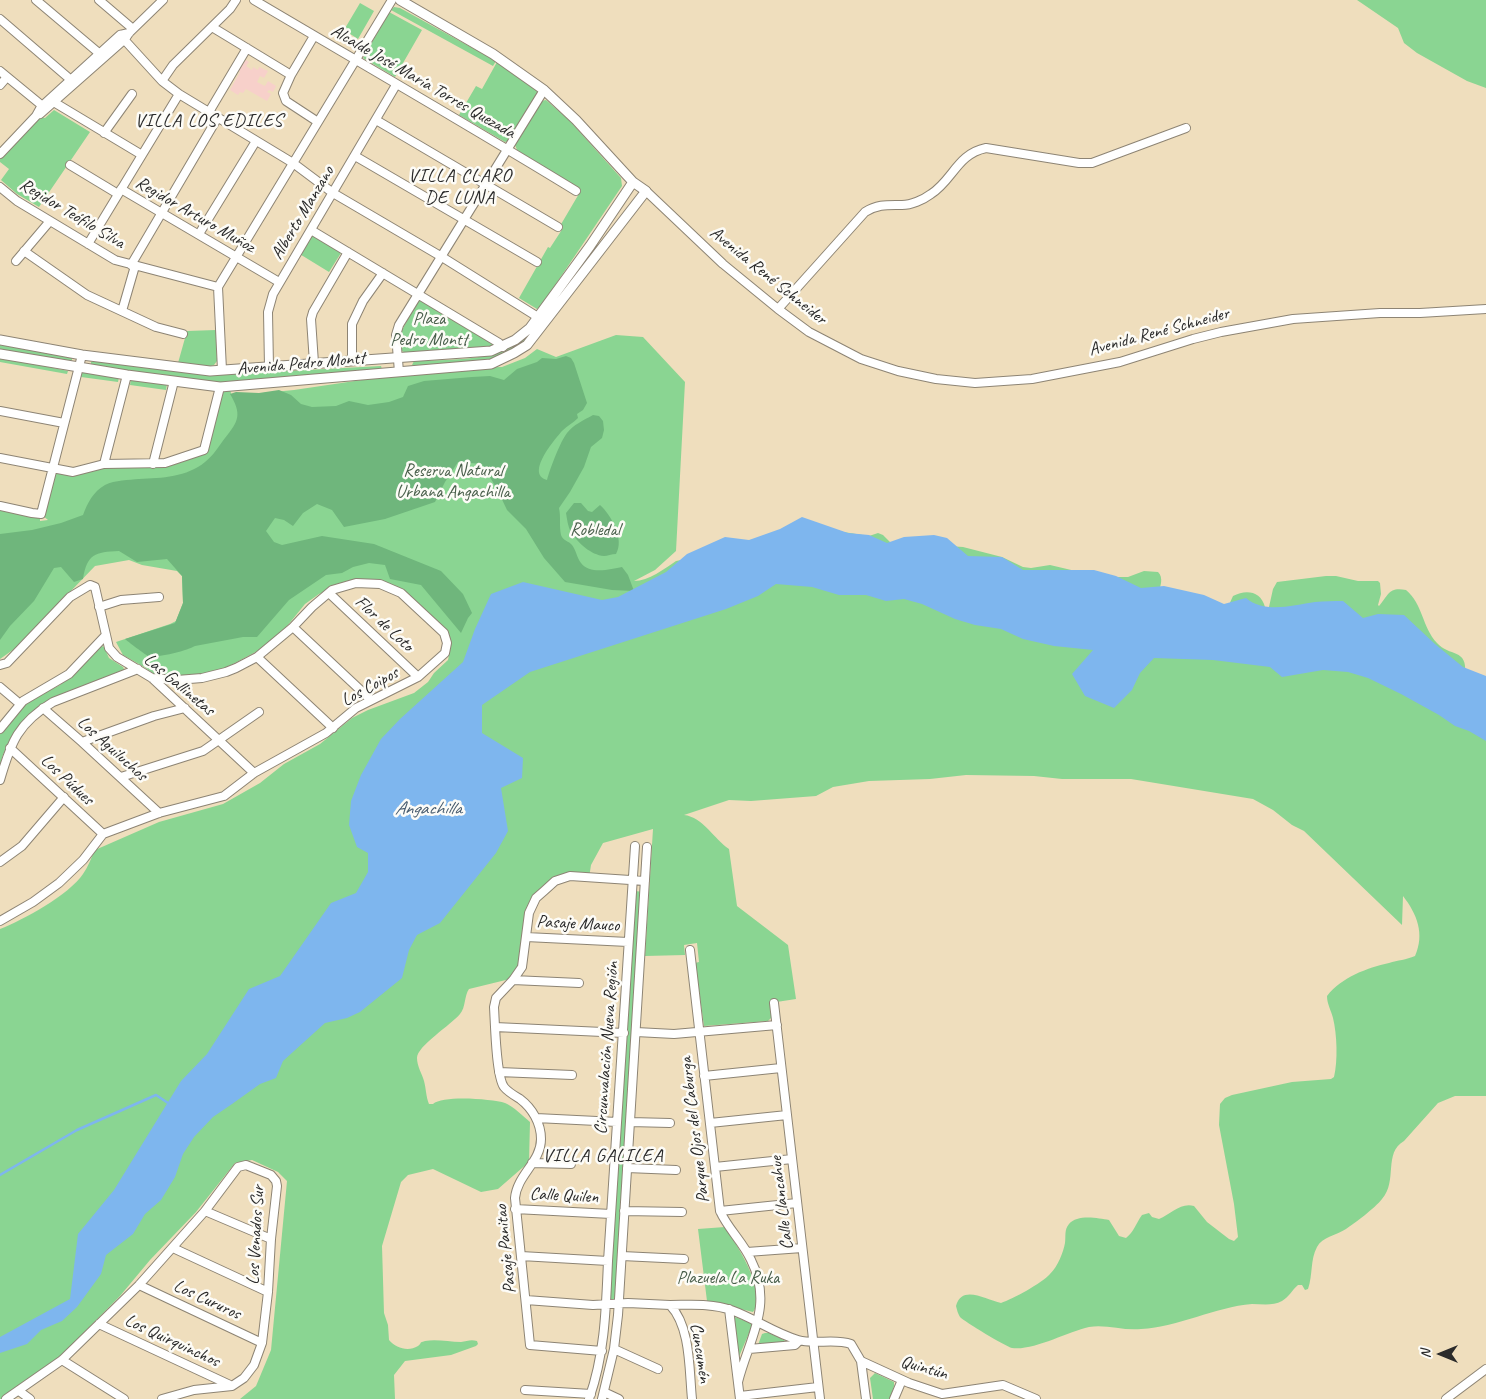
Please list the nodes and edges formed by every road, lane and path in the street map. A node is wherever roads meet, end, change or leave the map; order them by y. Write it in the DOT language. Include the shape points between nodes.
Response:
graph roads {
  1 [pos="36,0"];
  2 [pos="99,0"];
  3 [pos="164,0"];
  4 [pos="236,0"];
  5 [pos="254,0"];
  6 [pos="392,0"];
  7 [pos="400,0"];
  8 [pos="0,19"];
  9 [pos="212,27"];
  10 [pos="127,34"];
  11 [pos="314,36"];
  12 [pos="247,48"];
  13 [pos="100,54"];
  14 [pos="355,60"];
  15 [pos="0,71"];
  16 [pos="291,75"];
  17 [pos="7,77"];
  18 [pos="71,80"];
  19 [pos="162,81"];
  20 [pos="0,85"];
  21 [pos="396,85"];
  22 [pos="544,90"];
  23 [pos="132,94"];
  24 [pos="179,94"];
  25 [pos="52,101"];
  26 [pos="44,108"];
  27 [pos="209,112"];
  28 [pos="218,117"];
  29 [pos="376,120"];
  30 [pos="318,122"];
  31 [pos="1186,128"];
  32 [pos="104,133"];
  33 [pos="256,140"];
  34 [pos="508,149"];
  35 [pos="0,154"];
  36 [pos="142,155"];
  37 [pos="355,156"];
  38 [pos="293,163"];
  39 [pos="70,165"];
  40 [pos="633,182"];
  41 [pos="486,186"];
  42 [pos="0,187"];
  43 [pos="576,191"];
  44 [pos="646,191"];
  45 [pos="120,192"];
  46 [pos="333,193"];
  47 [pos="161,212"];
  48 [pos="465,220"];
  49 [pos="50,221"];
  50 [pos="558,227"];
  51 [pos="311,230"];
  52 [pos="199,234"];
  53 [pos="88,244"];
  54 [pos="24,251"];
  55 [pos="348,252"];
  56 [pos="236,257"];
  57 [pos="442,258"];
  58 [pos="16,261"];
  59 [pos="537,262"];
  60 [pos="133,265"];
  61 [pos="383,273"];
  62 [pos="280,282"];
  63 [pos="218,287"];
  64 [pos="419,294"];
  65 [pos="778,309"];
  66 [pos="1486,309"];
  67 [pos="122,311"];
  68 [pos="542,320"];
  69 [pos="183,334"];
  70 [pos="0,340"];
  71 [pos="503,347"];
  72 [pos="0,354"];
  73 [pos="82,355"];
  74 [pos="398,358"];
  75 [pos="352,361"];
  76 [pos="314,363"];
  77 [pos="269,367"];
  78 [pos="79,368"];
  79 [pos="222,370"];
  80 [pos="399,372"];
  81 [pos="127,375"];
  82 [pos="174,381"];
  83 [pos="220,387"];
  84 [pos="0,411"];
  85 [pos="64,423"];
  86 [pos="0,458"];
  87 [pos="104,464"];
  88 [pos="153,464"];
  89 [pos="53,470"];
  90 [pos="0,506"];
  91 [pos="329,593"];
  92 [pos="159,597"];
  93 [pos="99,607"];
  94 [pos="293,627"];
  95 [pos="106,635"];
  96 [pos="257,656"];
  97 [pos="0,665"];
  98 [pos="138,669"];
  99 [pos="418,677"];
  100 [pos="152,678"];
  101 [pos="0,687"];
  102 [pos="371,700"];
  103 [pos="20,704"];
  104 [pos="43,708"];
  105 [pos="185,708"];
  106 [pos="259,712"];
  107 [pos="0,728"];
  108 [pos="333,728"];
  109 [pos="220,740"];
  110 [pos="82,742"];
  111 [pos="10,748"];
  112 [pos="254,773"];
  113 [pos="121,777"];
  114 [pos="0,780"];
  115 [pos="64,797"];
  116 [pos="159,813"];
  117 [pos="103,834"];
  118 [pos="635,846"];
  119 [pos="647,848"];
  120 [pos="0,862"];
  121 [pos="632,880"];
  122 [pos="646,881"];
  123 [pos="0,921"];
  124 [pos="526,937"];
  125 [pos="628,942"];
  126 [pos="690,950"];
  127 [pos="513,980"];
  128 [pos="579,983"];
  129 [pos="774,1004"];
  130 [pos="777,1025"];
  131 [pos="495,1027"];
  132 [pos="698,1031"];
  133 [pos="624,1032"];
  134 [pos="636,1032"];
  135 [pos="781,1068"];
  136 [pos="499,1072"];
  137 [pos="572,1075"];
  138 [pos="704,1076"];
  139 [pos="787,1115"];
  140 [pos="536,1118"];
  141 [pos="617,1122"];
  142 [pos="630,1122"];
  143 [pos="710,1122"];
  144 [pos="670,1123"];
  145 [pos="792,1159"];
  146 [pos="532,1163"];
  147 [pos="571,1164"];
  148 [pos="715,1167"];
  149 [pos="627,1168"];
  150 [pos="676,1170"];
  151 [pos="797,1203"];
  152 [pos="515,1208"];
  153 [pos="205,1211"];
  154 [pos="624,1211"];
  155 [pos="720,1211"];
  156 [pos="682,1212"];
  157 [pos="612,1214"];
  158 [pos="271,1239"];
  159 [pos="173,1248"];
  160 [pos="802,1248"];
  161 [pos="747,1252"];
  162 [pos="521,1256"];
  163 [pos="622,1256"];
  164 [pos="684,1259"];
  165 [pos="608,1261"];
  166 [pos="139,1284"];
  167 [pos="268,1292"];
  168 [pos="526,1300"];
  169 [pos="606,1303"];
  170 [pos="619,1303"];
  171 [pos="670,1305"];
  172 [pos="729,1309"];
  173 [pos="758,1322"];
  174 [pos="99,1324"];
  175 [pos="799,1340"];
  176 [pos="262,1342"];
  177 [pos="814,1343"];
  178 [pos="614,1349"];
  179 [pos="749,1349"];
  180 [pos="602,1351"];
  181 [pos="62,1360"];
  182 [pos="861,1361"];
  183 [pos="658,1369"];
  184 [pos="1486,1369"];
  185 [pos="902,1380"];
  186 [pos="738,1382"];
  187 [pos="232,1386"];
  188 [pos="818,1387"];
  189 [pos="525,1390"];
  190 [pos="962,1390"];
  191 [pos="19,1391"];
  192 [pos="590,1396"];
  193 [pos="603,1396"];
  194 [pos="740,1397"];
  195 [pos="6,1399"];
  196 [pos="30,1399"];
  197 [pos="124,1399"];
  198 [pos="162,1399"];
  199 [pos="619,1399"];
  200 [pos="692,1399"];
  201 [pos="820,1399"];
  202 [pos="866,1399"];
  203 [pos="894,1399"];
  204 [pos="963,1399"];
  205 [pos="1036,1399"];
  206 [pos="1446,1399"];
  1 -- 13 [label="street"];
  2 -- 10 [label="street"];
  3 -- 10 [label="street"];
  4 -- 9 [label="street"];
  5 -- 11 [label="street, Alcalde José María Torres Quezada"];
  6 -- 14 [label="street"];
  7 -- 22 [label="main road, Avenida René Schneider" via="493,54"];
  8 -- 18 [label="street"];
  9 -- 12 [label="street"];
  9 -- 19 [label="street" via="172,65"];
  10 -- 13 [label="street"];
  10 -- 19 [label="street"];
  10 -- 25 [label="street"];
  11 -- 14 [label="street, Alcalde José María Torres Quezada"];
  11 -- 16 [label="street"];
  12 -- 16 [label="street"];
  12 -- 27 [label="street"];
  13 -- 18 [label="street"];
  14 -- 21 [label="street, Alcalde José María Torres Quezada"];
  14 -- 30 [label="street"];
  15 -- 17 [label="street"];
  16 -- 30 [label="street" via="283,91 284,99"];
  17 -- 20 [label="street"];
  17 -- 26 [label="street"];
  18 -- 25 [label="street"];
  19 -- 24 [label="street"];
  21 -- 29 [label="street, Alberto Manzano"];
  21 -- 34 [label="street, Alcalde José María Torres Quezada"];
  22 -- 34 [label="street"];
  22 -- 40 [label="main road, Avenida René Schneider"];
  23 -- 32 [label="street"];
  24 -- 27 [label="street"];
  24 -- 36 [label="street"];
  25 -- 26 [label="street"];
  25 -- 32 [label="street"];
  26 -- 35 [label="street"];
  27 -- 28 [label="street"];
  28 -- 33 [label="street"];
  28 -- 47 [label="street"];
  29 -- 37 [label="street, Alberto Manzano"];
  29 -- 41 [label="street"];
  30 -- 38 [label="street"];
  31 -- 65 [label="street" via="1092,163 986,148 977,150 966,156 930,195 910,203 883,204 864,212"];
  32 -- 36 [label="street"];
  33 -- 38 [label="street"];
  33 -- 52 [label="street"];
  34 -- 41 [label="street"];
  34 -- 43 [label="street, Alcalde José María Torres Quezada"];
  36 -- 45 [label="street"];
  37 -- 46 [label="street, Alberto Manzano"];
  37 -- 48 [label="street"];
  38 -- 46 [label="street"];
  38 -- 56 [label="street"];
  39 -- 45 [label="street, Regidor Arturo Muñoz"];
  40 -- 44 [label="main road, Avenida René Schneider"];
  40 -- 68 [label="main road, Avenida Pedro Montt"];
  41 -- 48 [label="street"];
  41 -- 50 [label="street"];
  42 -- 49 [label="street, Regidor Teófilo Silva" via="16,201"];
  44 -- 65 [label="street, Avenida René Schneider" via="697,240"];
  44 -- 68 [label="main road, Avenida Pedro Montt"];
  45 -- 47 [label="street, Regidor Arturo Muñoz"];
  45 -- 53 [label="street"];
  46 -- 51 [label="street, Alberto Manzano"];
  46 -- 57 [label="street"];
  47 -- 52 [label="street, Regidor Arturo Muñoz"];
  47 -- 60 [label="street"];
  48 -- 57 [label="street"];
  48 -- 59 [label="street"];
  49 -- 53 [label="street, Regidor Teófilo Silva"];
  49 -- 54 [label="street"];
  51 -- 55 [label="street"];
  51 -- 62 [label="street, Alberto Manzano"];
  52 -- 56 [label="street, Regidor Arturo Muñoz"];
  53 -- 60 [label="street, Regidor Teófilo Silva" via="115,260"];
  54 -- 58 [label="street"];
  54 -- 67 [label="street" via="87,295"];
  55 -- 61 [label="street"];
  55 -- 76 [label="street" via="313,312"];
  56 -- 62 [label="street, Regidor Arturo Muñoz"];
  56 -- 63 [label="street"];
  57 -- 64 [label="street"];
  57 -- 68 [label="street"];
  60 -- 63 [label="street, Regidor Teófilo Silva"];
  60 -- 67 [label="street"];
  61 -- 64 [label="street"];
  61 -- 75 [label="street" via="363,301 352,324"];
  62 -- 77 [label="street, Alberto Manzano" via="272,294 268,312"];
  63 -- 79 [label="street"];
  64 -- 71 [label="street"];
  64 -- 74 [label="street" via="399,325 396,335"];
  65 -- 66 [label="street, Avenida René Schneider" via="809,332 861,359 917,376 974,382 1032,379 1110,364 1193,339 1285,320"];
  67 -- 69 [label="street" via="156,328"];
  68 -- 71 [label="main road, Avenida Pedro Montt"];
  68 -- 80 [label="main road, Avenida Pedro Montt" via="527,345 492,364"];
  70 -- 73 [label="main road, Avenida Pedro Montt"];
  71 -- 74 [label="main road, Avenida Pedro Montt" via="491,351"];
  72 -- 78 [label="main road, Avenida Pedro Montt"];
  73 -- 78 [label="street"];
  73 -- 79 [label="main road, Avenida Pedro Montt"];
  74 -- 75 [label="main road, Avenida Pedro Montt"];
  74 -- 80 [label="street"];
  75 -- 76 [label="main road, Avenida Pedro Montt"];
  76 -- 77 [label="main road, Avenida Pedro Montt"];
  77 -- 79 [label="main road, Avenida Pedro Montt"];
  78 -- 81 [label="main road, Avenida Pedro Montt"];
  78 -- 85 [label="street"];
  80 -- 83 [label="main road, Avenida Pedro Montt"];
  81 -- 82 [label="main road, Avenida Pedro Montt"];
  81 -- 87 [label="street"];
  82 -- 83 [label="main road, Avenida Pedro Montt"];
  82 -- 88 [label="street"];
  83 -- 88 [label="street" via="204,450"];
  84 -- 85 [label="street"];
  85 -- 89 [label="street"];
  86 -- 89 [label="street"];
  87 -- 88 [label="street"];
  87 -- 89 [label="street" via="73,472"];
  89 -- 90 [label="street" via="41,514"];
  91 -- 94 [label="street, Los Coipos"];
  91 -- 99 [label="street, Flor de Loto"];
  91 -- 99 [label="street, Los Coipos" via="356,583 380,584 400,593 436,626 446,638 447,648"];
  92 -- 93 [label="street" via="121,600"];
  93 -- 95 [label="street, Las Gallinetas"];
  93 -- 97 [label="street, Las Gallinetas" via="95,587 90,585 70,597 7,663"];
  94 -- 96 [label="street, Los Coipos"];
  94 -- 102 [label="street"];
  95 -- 98 [label="street, Las Gallinetas" via="109,648 117,657"];
  95 -- 103 [label="street" via="68,674"];
  96 -- 100 [label="street, Los Coipos" via="226,672 202,678"];
  96 -- 108 [label="street"];
  98 -- 100 [label="street, Las Gallinetas"];
  98 -- 104 [label="street"];
  99 -- 102 [label="street, Los Coipos"];
  100 -- 105 [label="street, Las Gallinetas"];
  101 -- 103 [label="street"];
  102 -- 108 [label="street, Los Coipos"];
  103 -- 107 [label="street"];
  104 -- 110 [label="street, Los Aguiluchos"];
  104 -- 111 [label="street" via="26,722"];
  105 -- 109 [label="street, Las Gallinetas"];
  105 -- 110 [label="street"];
  106 -- 109 [label="street"];
  108 -- 112 [label="street, Los Coipos"];
  109 -- 112 [label="street, Las Gallinetas"];
  109 -- 113 [label="street" via="203,752"];
  110 -- 113 [label="street, Los Aguiluchos"];
  111 -- 114 [label="street"];
  111 -- 115 [label="street, Los Púdues"];
  112 -- 116 [label="street, Los Coipos" via="224,796"];
  113 -- 116 [label="street, Los Aguiluchos"];
  115 -- 117 [label="street, Los Púdues"];
  115 -- 120 [label="street" via="22,846"];
  116 -- 117 [label="street, Los Coipos"];
  117 -- 123 [label="street" via="83,860 59,882"];
  118 -- 121 [label="street, Circunvalación Nueva Región"];
  119 -- 122 [label="street, Circunvalación Nueva Región"];
  121 -- 122 [label="street, Pasaje Panitao"];
  121 -- 124 [label="street, Pasaje Panitao" via="570,876 555,881 536,898 529,913"];
  121 -- 125 [label="street, Circunvalación Nueva Región"];
  122 -- 134 [label="street, Circunvalación Nueva Región"];
  124 -- 125 [label="street, Pasaje Mauco"];
  124 -- 127 [label="street, Pasaje Panitao" via="522,967"];
  125 -- 133 [label="street, Circunvalación Nueva Región"];
  126 -- 132 [label="street, Parque Ojos del Caburga"];
  127 -- 128 [label="street"];
  127 -- 131 [label="street, Pasaje Panitao" via="496,998"];
  129 -- 130 [label="street, Calle Llancahue"];
  130 -- 132 [label="street"];
  130 -- 135 [label="street, Calle Llancahue"];
  131 -- 133 [label="street"];
  131 -- 136 [label="street, Pasaje Panitao"];
  132 -- 134 [label="street" via="674,1034"];
  132 -- 138 [label="street, Parque Ojos del Caburga"];
  133 -- 141 [label="street, Circunvalación Nueva Región"];
  134 -- 142 [label="street, Circunvalación Nueva Región"];
  135 -- 138 [label="street"];
  135 -- 139 [label="street, Calle Llancahue"];
  136 -- 137 [label="street"];
  136 -- 140 [label="street, Pasaje Panitao" via="504,1087 526,1104"];
  138 -- 143 [label="street, Parque Ojos del Caburga"];
  139 -- 143 [label="street"];
  139 -- 145 [label="street, Calle Llancahue"];
  140 -- 141 [label="street"];
  140 -- 146 [label="street, Pasaje Panitao" via="541,1141"];
  141 -- 157 [label="street, Circunvalación Nueva Región"];
  142 -- 144 [label="street"];
  142 -- 149 [label="street, Circunvalación Nueva Región"];
  143 -- 148 [label="street, Parque Ojos del Caburga"];
  145 -- 148 [label="street"];
  145 -- 151 [label="street, Calle Llancahue"];
  146 -- 147 [label="street"];
  146 -- 152 [label="street, Pasaje Panitao" via="515,1190"];
  148 -- 155 [label="street, Parque Ojos del Caburga"];
  149 -- 150 [label="street"];
  149 -- 154 [label="street, Circunvalación Nueva Región"];
  151 -- 155 [label="street"];
  151 -- 160 [label="street, Calle Llancahue"];
  152 -- 157 [label="street, Calle Quilen"];
  152 -- 162 [label="street, Pasaje Panitao"];
  153 -- 158 [label="street"];
  153 -- 158 [label="street, Los Venados Sur" via="240,1166 246,1165 271,1175 278,1186"];
  153 -- 159 [label="street, Los Venados Sur"];
  154 -- 156 [label="street"];
  154 -- 163 [label="street, Circunvalación Nueva Región"];
  155 -- 161 [label="street, Parque Ojos del Caburga"];
  157 -- 165 [label="street, Circunvalación Nueva Región"];
  158 -- 167 [label="street, Los Venados Sur"];
  159 -- 166 [label="street, Los Venados Sur"];
  159 -- 167 [label="street"];
  160 -- 161 [label="street"];
  160 -- 177 [label="street, Calle Llancahue"];
  161 -- 173 [label="street, Parque Ojos del Caburga" via="761,1294"];
  162 -- 165 [label="street"];
  162 -- 168 [label="street, Pasaje Panitao"];
  163 -- 164 [label="street"];
  163 -- 170 [label="street, Circunvalación Nueva Región"];
  165 -- 169 [label="street, Circunvalación Nueva Región"];
  166 -- 174 [label="street, Los Venados Sur"];
  166 -- 176 [label="street, Los Cururos"];
  167 -- 176 [label="street, Los Venados Sur"];
  168 -- 169 [label="street"];
  168 -- 180 [label="street, Pasaje Panitao" via="530,1345"];
  169 -- 170 [label="street"];
  169 -- 180 [label="street, Circunvalación Nueva Región"];
  170 -- 171 [label="street"];
  170 -- 178 [label="street, Circunvalación Nueva Región"];
  171 -- 172 [label="street" via="704,1304"];
  171 -- 200 [label="street, Cuncumén" via="684,1329"];
  172 -- 173 [label="street"];
  172 -- 186 [label="street"];
  173 -- 175 [label="street"];
  173 -- 179 [label="street, Parque Ojos del Caburga"];
  174 -- 181 [label="street, Los Venados Sur"];
  174 -- 187 [label="street, Los Quirquinchos"];
  175 -- 177 [label="street"];
  175 -- 179 [label="street" via="795,1345"];
  176 -- 187 [label="street, Los Venados Sur" via="254,1365"];
  177 -- 182 [label="street, Quintún" via="844,1341 851,1344"];
  177 -- 188 [label="street, Calle Llancahue"];
  178 -- 183 [label="street"];
  178 -- 193 [label="street, Circunvalación Nueva Región"];
  179 -- 186 [label="street, Parque Ojos del Caburga"];
  180 -- 192 [label="street, Circunvalación Nueva Región"];
  181 -- 191 [label="street, Los Venados Sur"];
  181 -- 197 [label="street"];
  182 -- 185 [label="street, Quintún"];
  182 -- 202 [label="street"];
  184 -- 206 [label="street"];
  185 -- 190 [label="street, Quintún" via="942,1394"];
  185 -- 203 [label="street"];
  186 -- 194 [label="street"];
  187 -- 198 [label="street" via="194,1390"];
  188 -- 194 [label="street"];
  188 -- 201 [label="street, Calle Llancahue"];
  189 -- 192 [label="street"];
  190 -- 204 [label="street"];
  190 -- 205 [label="street, Quintún" via="1003,1385"];
  191 -- 195 [label="street, Los Venados Sur"];
  191 -- 196 [label="street"];
  193 -- 199 [label="street"];
}
